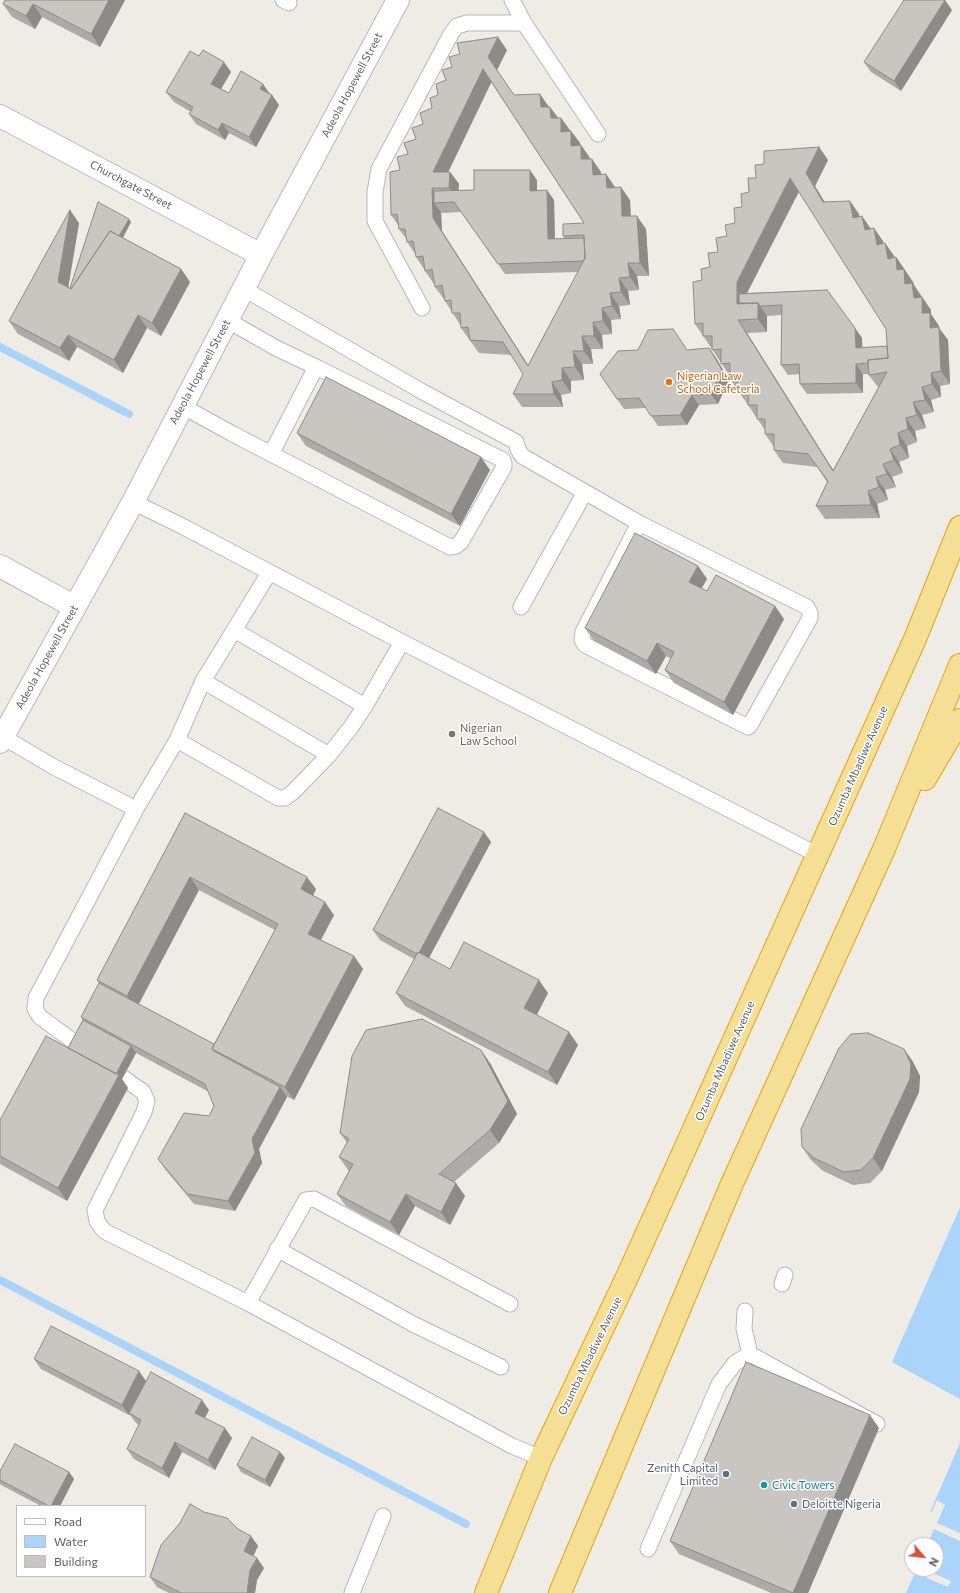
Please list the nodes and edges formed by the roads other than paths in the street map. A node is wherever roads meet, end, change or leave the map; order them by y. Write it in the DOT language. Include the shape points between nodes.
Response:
graph roads {
  1 [pos="398,0"];
  2 [pos="512,0"];
  3 [pos="524,23"];
  4 [pos="0,116"];
  5 [pos="598,134"];
  6 [pos="261,255"];
  7 [pos="244,289"];
  8 [pos="422,308"];
  9 [pos="227,320"];
  10 [pos="316,367"];
  11 [pos="182,406"];
  12 [pos="271,454"];
  13 [pos="585,492"];
  14 [pos="133,502"];
  15 [pos="639,523"];
  16 [pos="960,527"];
  17 [pos="0,566"];
  18 [pos="269,573"];
  19 [pos="76,607"];
  20 [pos="521,607"];
  21 [pos="234,630"];
  22 [pos="402,642"];
  23 [pos="960,665"];
  24 [pos="203,681"];
  25 [pos="365,706"];
  26 [pos="960,720"];
  27 [pos="2,740"];
  28 [pos="177,740"];
  29 [pos="329,755"];
  30 [pos="136,808"];
  31 [pos="884,849"];
  32 [pos="818,855"];
  33 [pos="277,1250"];
  34 [pos="248,1303"];
  35 [pos="510,1304"];
  36 [pos="745,1311"];
  37 [pos="750,1354"];
  38 [pos="501,1367"];
  39 [pos="877,1424"];
  40 [pos="541,1458"];
  41 [pos="383,1516"];
  42 [pos="648,1549"];
  43 [pos="352,1593"];
  44 [pos="486,1593"];
  45 [pos="560,1593"];
  1 -- 6 [label="street, Adeola Hopewell Street"];
  2 -- 3 [label="lane"];
  3 -- 5 [label="lane"];
  3 -- 8 [label="lane" via="468,23 457,26 379,169 375,192 375,221"];
  4 -- 6 [label="street, Churchgate Street"];
  6 -- 7 [label="street, Adeola Hopewell Street"];
  7 -- 9 [label="street, Adeola Hopewell Street"];
  7 -- 13 [label="lane" via="423,392 516,442 522,456"];
  9 -- 10 [label="lane"];
  9 -- 11 [label="street, Adeola Hopewell Street"];
  10 -- 12 [label="lane"];
  10 -- 12 [label="lane" via="502,460 504,467 461,542 450,547"];
  11 -- 12 [label="lane"];
  11 -- 14 [label="street, Adeola Hopewell Street"];
  13 -- 15 [label="lane"];
  13 -- 20 [label="lane"];
  14 -- 18 [label="lane"];
  14 -- 19 [label="street, Adeola Hopewell Street"];
  15 -- 15 [label="lane" via="807,607 810,618 748,727 585,645 582,640 583,632"];
  16 -- 32 [label="highway, Ozumba Mbadiwe Avenue" via="915,639"];
  17 -- 19 [label="street"];
  18 -- 21 [label="lane"];
  18 -- 22 [label="lane"];
  19 -- 27 [label="street, Adeola Hopewell Street"];
  21 -- 24 [label="lane"];
  21 -- 25 [label="lane"];
  22 -- 25 [label="lane"];
  22 -- 32 [label="lane"];
  23 -- 31 [label="highway"];
  24 -- 28 [label="lane"];
  24 -- 29 [label="lane"];
  25 -- 29 [label="lane"];
  26 -- 31 [label="highway"];
  27 -- 30 [label="lane"];
  28 -- 29 [label="lane" via="278,798 286,798"];
  28 -- 30 [label="lane"];
  30 -- 34 [label="lane" via="36,998 35,1009 40,1017 143,1092 147,1101 144,1112 95,1210 96,1222 104,1231"];
  31 -- 45 [label="highway" via="732,1186"];
  32 -- 40 [label="highway, Ozumba Mbadiwe Avenue" via="628,1275"];
  33 -- 34 [label="lane"];
  33 -- 35 [label="lane" via="306,1200 314,1199"];
  33 -- 38 [label="lane" via="412,1324"];
  34 -- 40 [label="lane" via="512,1446"];
  36 -- 37 [label="lane" via="744,1329"];
  37 -- 39 [label="lane"];
  37 -- 42 [label="lane" via="735,1363 719,1384"];
  40 -- 44 [label="highway, Ozumba Mbadiwe Avenue"];
  41 -- 43 [label="lane"];
}
